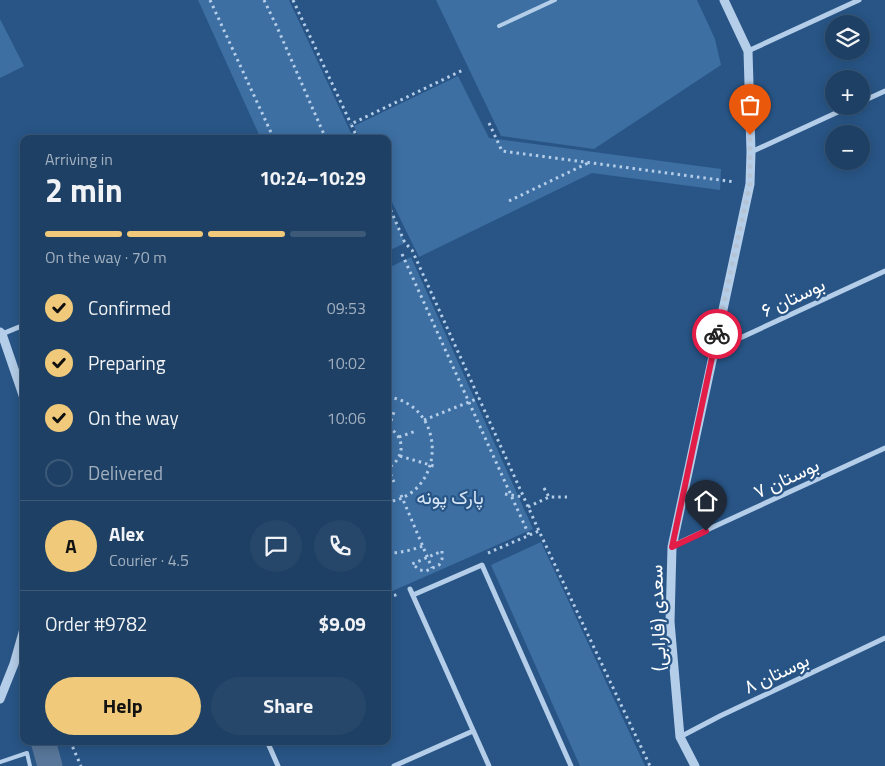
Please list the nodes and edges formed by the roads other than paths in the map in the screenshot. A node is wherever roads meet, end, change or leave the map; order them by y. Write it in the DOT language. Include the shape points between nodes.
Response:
graph roads {
  1 [pos="555,0"];
  2 [pos="724,0"];
  3 [pos="859,0"];
  4 [pos="500,26"];
  5 [pos="748,51"];
  6 [pos="885,91"];
  7 [pos="870,98"];
  8 [pos="831,115"];
  9 [pos="751,152"];
  10 [pos="885,271"];
  11 [pos="20,326"];
  12 [pos="1,333"];
  13 [pos="714,350"];
  14 [pos="20,387"];
  15 [pos="885,448"];
  16 [pos="672,547"];
  17 [pos="410,589"];
  18 [pos="413,595"];
  19 [pos="885,638"];
  20 [pos="20,643"];
  21 [pos="0,698"];
  22 [pos="473,731"];
  23 [pos="680,737"];
  24 [pos="269,745"];
  25 [pos="0,762"];
  26 [pos="30,766"];
  27 [pos="278,766"];
  28 [pos="394,766"];
  29 [pos="489,766"];
  30 [pos="571,766"];
  31 [pos="695,766"];
  1 -- 4 [label="lane"];
  2 -- 5 [label="street, سعدی (فارابی)"];
  3 -- 5 [label="street"];
  5 -- 9 [label="street, سعدی (فارابی)"];
  6 -- 7 [label="street"];
  8 -- 9 [label="street"];
  9 -- 13 [label="street, سعدی (فارابی)" via="750,184"];
  10 -- 13 [label="street, بوستان ۶"];
  11 -- 12 [label="street"];
  12 -- 14 [label="street"];
  13 -- 16 [label="street, سعدی (فارابی)"];
  15 -- 16 [label="street, بوستان ۷"];
  16 -- 23 [label="street, سعدی (فارابی)" via="670,622"];
  17 -- 18 [label="street"];
  18 -- 22 [label="street"];
  18 -- 30 [label="street" via="482,565"];
  19 -- 23 [label="street, بوستان ۸"];
  20 -- 21 [label="street"];
  22 -- 28 [label="street"];
  22 -- 29 [label="street"];
  23 -- 31 [label="street, سعدی (فارابی)"];
  24 -- 27 [label="street"];
  25 -- 26 [label="lane" via="27,754"];
}
